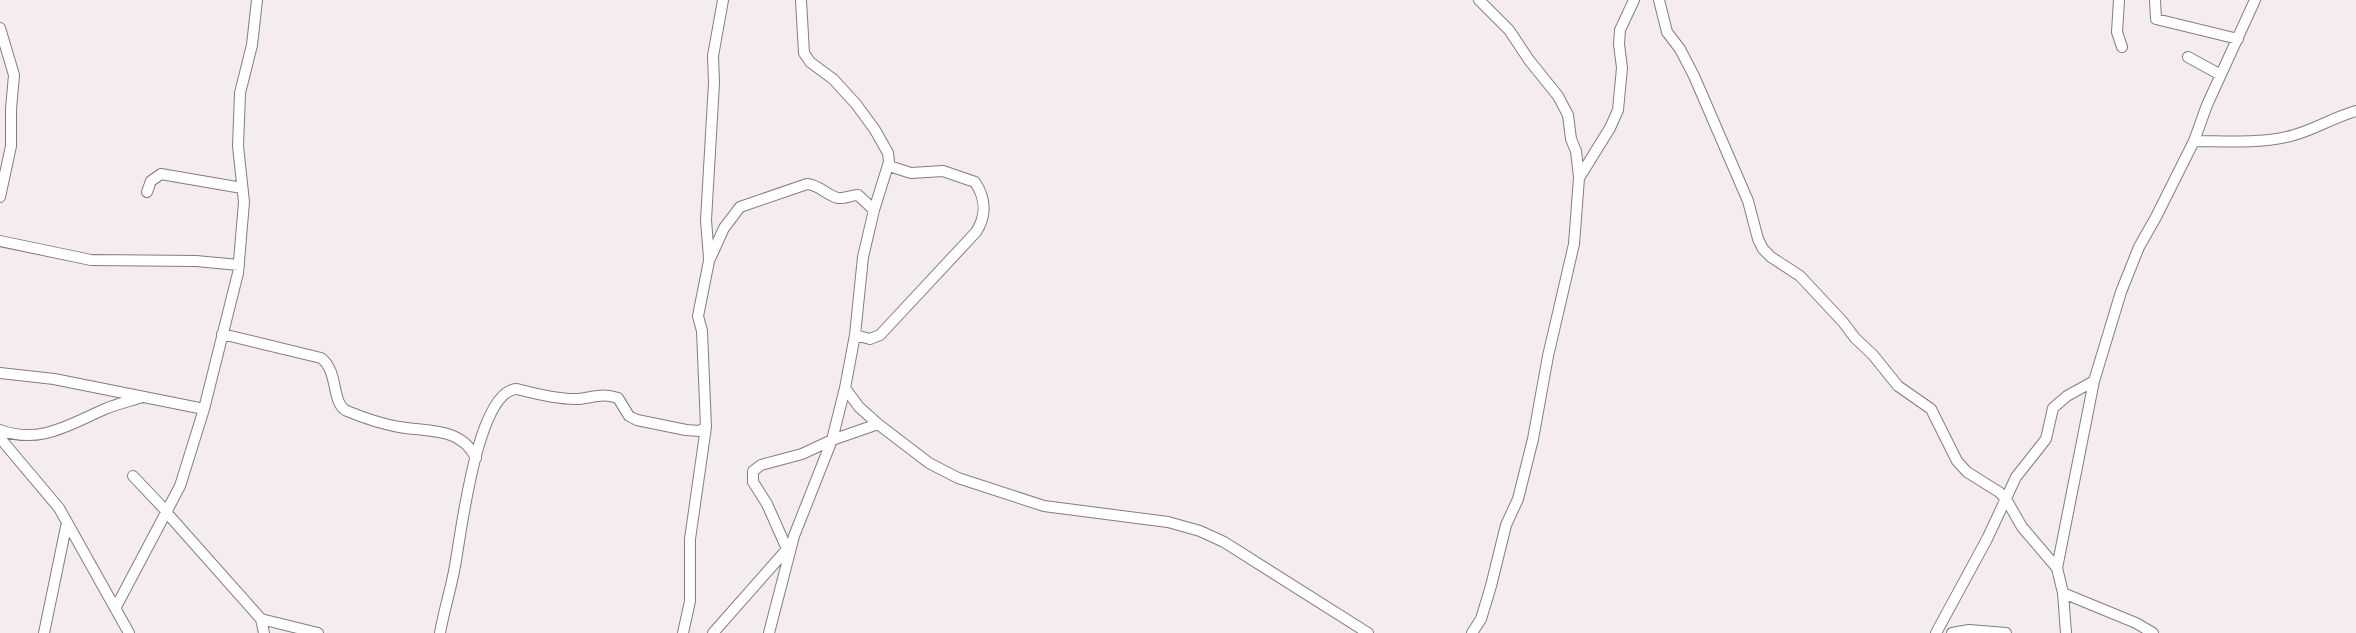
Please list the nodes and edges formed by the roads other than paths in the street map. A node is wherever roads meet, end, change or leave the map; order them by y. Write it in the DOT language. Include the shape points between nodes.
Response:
graph roads {
  1 [pos="257,0"];
  2 [pos="723,0"];
  3 [pos="802,0"];
  4 [pos="1480,0"];
  5 [pos="1634,0"];
  6 [pos="1659,0"];
  7 [pos="2119,0"];
  8 [pos="2155,0"];
  9 [pos="2255,0"];
  10 [pos="0,28"];
  11 [pos="2238,39"];
  12 [pos="2122,47"];
  13 [pos="2188,57"];
  14 [pos="2222,72"];
  15 [pos="2356,111"];
  16 [pos="2194,141"];
  17 [pos="889,166"];
  18 [pos="1580,178"];
  19 [pos="242,188"];
  20 [pos="147,192"];
  21 [pos="0,196"];
  22 [pos="874,210"];
  23 [pos="0,241"];
  24 [pos="709,261"];
  25 [pos="239,265"];
  26 [pos="222,334"];
  27 [pos="855,335"];
  28 [pos="0,373"];
  29 [pos="2094,381"];
  30 [pos="845,388"];
  31 [pos="143,397"];
  32 [pos="204,409"];
  33 [pos="878,424"];
  34 [pos="706,427"];
  35 [pos="0,430"];
  36 [pos="0,438"];
  37 [pos="832,440"];
  38 [pos="476,458"];
  39 [pos="133,476"];
  40 [pos="2006,499"];
  41 [pos="167,512"];
  42 [pos="67,522"];
  43 [pos="794,536"];
  44 [pos="787,549"];
  45 [pos="2057,568"];
  46 [pos="2062,592"];
  47 [pos="116,607"];
  48 [pos="262,619"];
  49 [pos="126,631"];
  50 [pos="44,633"];
  51 [pos="264,633"];
  52 [pos="318,633"];
  53 [pos="440,633"];
  54 [pos="682,633"];
  55 [pos="712,633"];
  56 [pos="769,633"];
  57 [pos="1368,633"];
  58 [pos="1472,633"];
  59 [pos="1936,633"];
  60 [pos="1952,633"];
  61 [pos="2006,633"];
  62 [pos="2066,633"];
  63 [pos="2153,633"];
  1 -- 19 [label="street" via="252,45 240,92 238,146"];
  2 -- 24 [label="street" via="713,56 706,220"];
  3 -- 17 [label="street" via="804,54 833,79 875,130 888,153"];
  4 -- 18 [label="street" via="1509,30 1562,102 1569,120"];
  5 -- 18 [label="street" via="1620,30 1622,68 1618,110"];
  6 -- 40 [label="street" via="1665,28 1694,76 1745,195 1763,249 1800,276 1898,386 1931,409 1962,468"];
  7 -- 12 [label="street" via="2116,32"];
  8 -- 11 [label="street" via="2156,20"];
  9 -- 11 [label="street"];
  10 -- 21 [label="street" via="14,75 14,88 11,146"];
  11 -- 14 [label="street"];
  13 -- 14 [label="street" via="2219,74"];
  14 -- 16 [label="street"];
  15 -- 16 [label="street" via="2294,135 2240,141"];
  16 -- 29 [label="street" via="2128,270"];
  17 -- 22 [label="street"];
  17 -- 27 [label="street" via="911,173 943,171 975,182 983,199 984,216 976,232 880,335 870,339"];
  18 -- 58 [label="street" via="1573,252 1548,356 1531,447 1487,600"];
  19 -- 20 [label="street" via="161,174 151,180"];
  19 -- 25 [label="street"];
  22 -- 24 [label="street" via="858,195 836,197 815,184 802,184 740,207 724,228"];
  22 -- 27 [label="street" via="863,257"];
  23 -- 25 [label="street" via="91,260 196,261"];
  24 -- 34 [label="street" via="698,316 702,331"];
  25 -- 26 [label="street"];
  26 -- 32 [label="street"];
  26 -- 38 [label="street" via="321,358 330,367 339,404 345,410 389,425 455,436 469,446"];
  27 -- 30 [label="street"];
  28 -- 31 [label="street" via="54,379"];
  29 -- 40 [label="street" via="2056,404 2046,439 2021,470"];
  29 -- 45 [label="street"];
  30 -- 33 [label="street" via="858,407"];
  30 -- 37 [label="street"];
  31 -- 32 [label="street"];
  31 -- 35 [label="street" via="106,409 58,432 13,435"];
  32 -- 41 [label="street" via="180,486"];
  33 -- 37 [label="street"];
  33 -- 57 [label="street" via="942,471 1011,496 1044,506 1168,522 1200,531 1224,542"];
  34 -- 38 [label="street" via="686,430 637,420 629,416 618,398 611,396 594,395 580,399 513,389 492,409"];
  34 -- 54 [label="street" via="690,539 690,601"];
  36 -- 42 [label="street"];
  37 -- 43 [label="street"];
  37 -- 44 [label="street" via="802,454 761,465 753,471 753,482 767,504"];
  38 -- 53 [label="street"];
  39 -- 41 [label="street"];
  40 -- 45 [label="street" via="2022,527"];
  40 -- 59 [label="street"];
  41 -- 47 [label="street"];
  41 -- 48 [label="street"];
  42 -- 47 [label="street"];
  42 -- 50 [label="street"];
  43 -- 44 [label="street"];
  43 -- 56 [label="street"];
  44 -- 55 [label="street"];
  45 -- 46 [label="street"];
  46 -- 62 [label="street"];
  46 -- 63 [label="street" via="2136,622"];
  47 -- 49 [label="street"];
  48 -- 51 [label="street"];
  48 -- 52 [label="street"];
  60 -- 61 [label="street" via="1969,630"];
}
